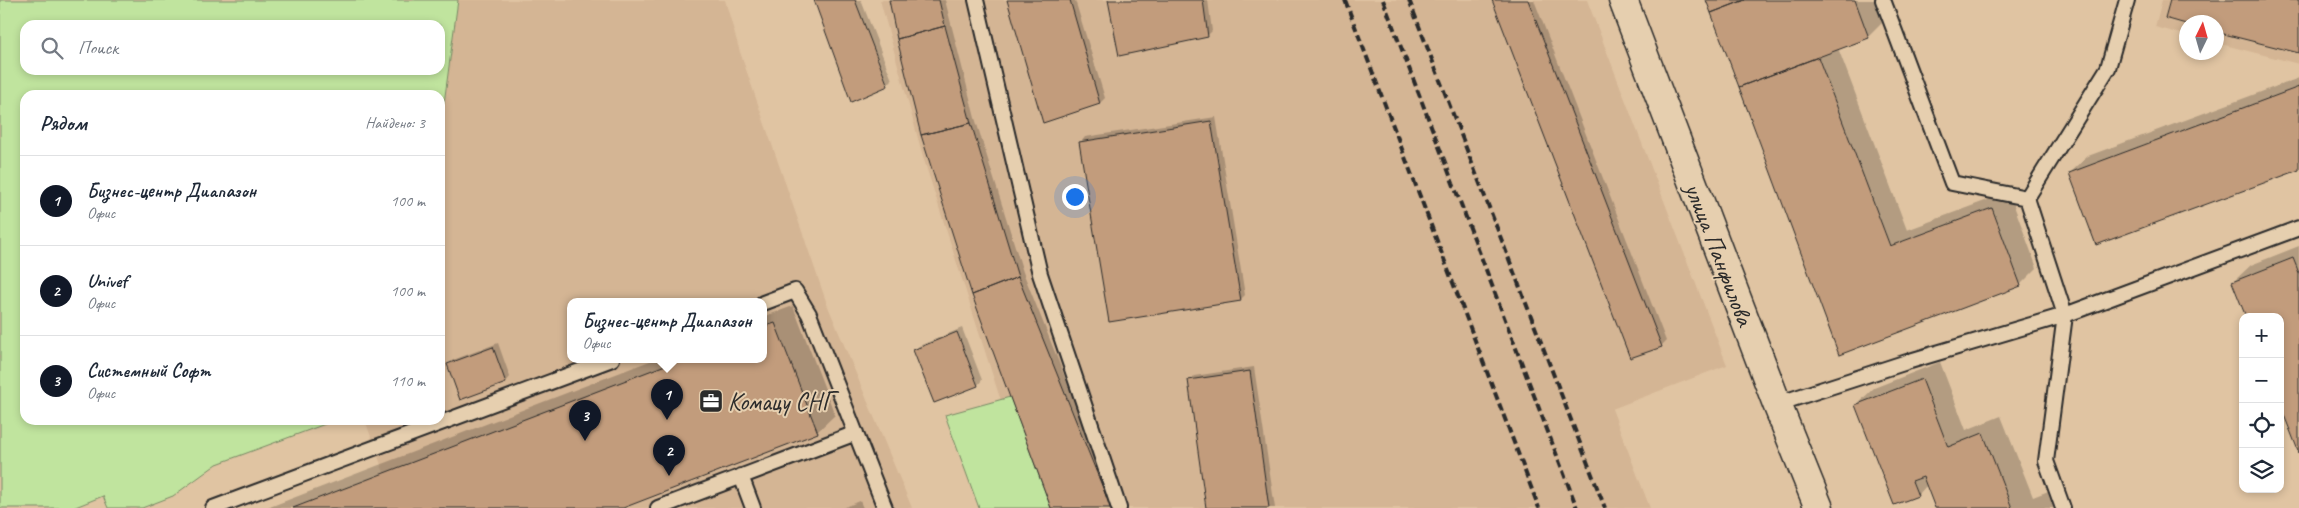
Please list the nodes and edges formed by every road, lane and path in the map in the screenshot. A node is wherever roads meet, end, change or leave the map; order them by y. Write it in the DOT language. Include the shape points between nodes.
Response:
graph roads {
  1 [pos="976,0"];
  2 [pos="1623,0"];
  3 [pos="1883,0"];
  4 [pos="2127,0"];
  5 [pos="2027,198"];
  6 [pos="2299,228"];
  7 [pos="767,301"];
  8 [pos="2065,316"];
  9 [pos="601,363"];
  10 [pos="1777,404"];
  11 [pos="445,421"];
  12 [pos="435,425"];
  13 [pos="856,433"];
  14 [pos="741,476"];
  15 [pos="213,508"];
  16 [pos="658,508"];
  17 [pos="753,508"];
  18 [pos="885,508"];
  19 [pos="1119,508"];
  20 [pos="1819,508"];
  21 [pos="2064,508"];
  1 -- 19 [label="lane" via="1040,274"];
  2 -- 10 [label="street, улица Панфилова"];
  3 -- 5 [label="lane" via="1952,183"];
  4 -- 5 [label="lane" via="2108,68"];
  5 -- 8 [label="lane"];
  6 -- 8 [label="lane"];
  7 -- 13 [label="lane" via="795,291 809,314"];
  8 -- 10 [label="lane"];
  8 -- 21 [label="lane" via="2046,461"];
  9 -- 11 [label="lane"];
  10 -- 20 [label="street, улица Панфилова"];
  12 -- 15 [label="lane"];
  13 -- 14 [label="lane"];
  13 -- 18 [label="lane"];
  14 -- 16 [label="lane"];
  14 -- 17 [label="lane"];
}
